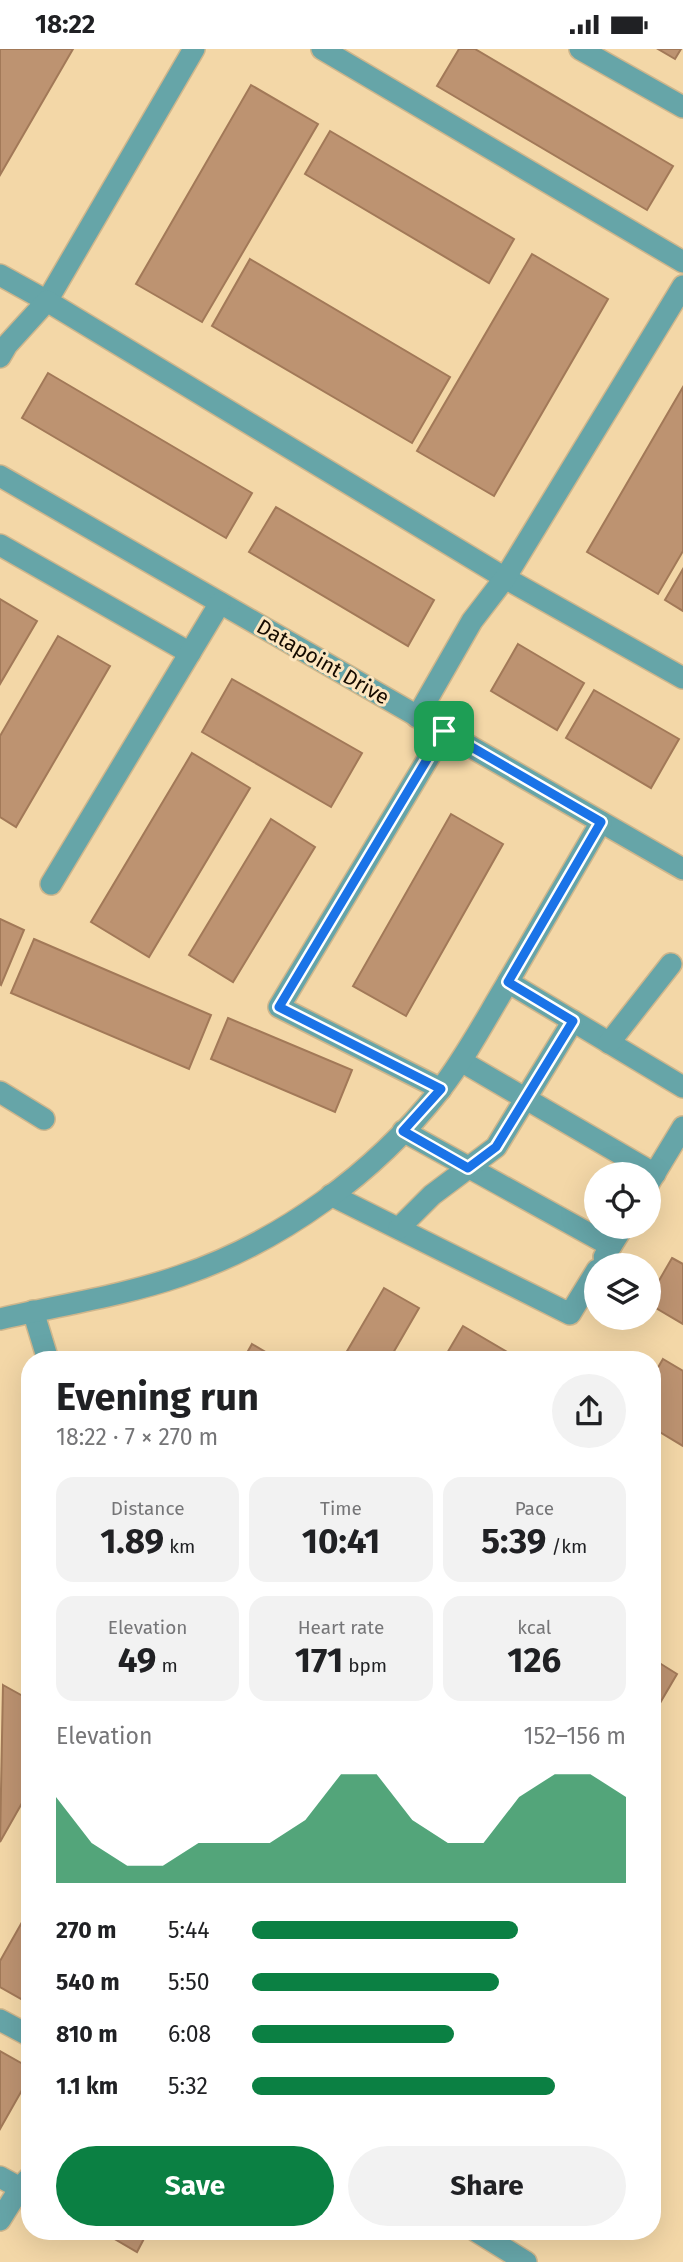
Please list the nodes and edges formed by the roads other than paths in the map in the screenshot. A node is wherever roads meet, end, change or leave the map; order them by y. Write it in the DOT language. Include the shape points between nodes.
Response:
graph roads {
  1 [pos="194,49"];
  2 [pos="322,49"];
  3 [pos="580,49"];
  4 [pos="683,107"];
  5 [pos="683,262"];
  6 [pos="0,275"];
  7 [pos="683,286"];
  8 [pos="47,301"];
  9 [pos="0,357"];
  10 [pos="0,476"];
  11 [pos="0,545"];
  12 [pos="505,578"];
  13 [pos="220,603"];
  14 [pos="190,653"];
  15 [pos="683,678"];
  16 [pos="417,716"];
  17 [pos="444,731"];
  18 [pos="601,822"];
  19 [pos="683,869"];
  20 [pos="51,884"];
  21 [pos="679,961"];
  22 [pos="508,982"];
  23 [pos="573,1021"];
  24 [pos="610,1043"];
  25 [pos="461,1061"];
  26 [pos="683,1087"];
  27 [pos="441,1089"];
  28 [pos="0,1092"];
  29 [pos="526,1099"];
  30 [pos="44,1119"];
  31 [pos="683,1127"];
  32 [pos="403,1131"];
  33 [pos="625,1162"];
  34 [pos="661,1164"];
  35 [pos="468,1168"];
  36 [pos="331,1195"];
  37 [pos="399,1228"];
  38 [pos="615,1239"];
  39 [pos="611,1246"];
  40 [pos="607,1253"];
  41 [pos="584,1291"];
  42 [pos="33,1311"];
  43 [pos="0,1319"];
  44 [pos="45,1351"];
  45 [pos="0,2020"];
  46 [pos="21,2031"];
  47 [pos="0,2177"];
  48 [pos="21,2182"];
  49 [pos="21,2189"];
  50 [pos="0,2220"];
  51 [pos="491,2240"];
  52 [pos="526,2262"];
  1 -- 8 [label="street"];
  2 -- 5 [label="street"];
  3 -- 4 [label="street"];
  6 -- 8 [label="street"];
  7 -- 12 [label="street"];
  8 -- 9 [label="street"];
  8 -- 12 [label="street"];
  10 -- 13 [label="street, Datapoint Drive"];
  11 -- 14 [label="street"];
  12 -- 15 [label="street"];
  12 -- 16 [label="street" via="472,621"];
  13 -- 14 [label="street"];
  13 -- 16 [label="street, Datapoint Drive"];
  14 -- 20 [label="street"];
  16 -- 17 [label="street, Datapoint Drive"];
  17 -- 18 [label="street, Datapoint Drive"];
  17 -- 27 [label="street" via="279,1007"];
  18 -- 19 [label="street, Datapoint Drive"];
  18 -- 22 [label="street"];
  21 -- 24 [label="street"];
  22 -- 23 [label="street"];
  22 -- 25 [label="street"];
  23 -- 24 [label="street"];
  23 -- 29 [label="street"];
  24 -- 26 [label="street"];
  25 -- 27 [label="street"];
  25 -- 29 [label="street"];
  27 -- 32 [label="street"];
  28 -- 30 [label="street"];
  29 -- 33 [label="street"];
  29 -- 35 [label="street" via="496,1147"];
  31 -- 34 [label="street"];
  32 -- 35 [label="street"];
  32 -- 36 [label="street"];
  35 -- 37 [label="street"];
  35 -- 39 [label="street"];
  36 -- 37 [label="street"];
  36 -- 42 [label="street" via="259,1241 182,1276"];
  37 -- 41 [label="street" via="570,1314"];
  38 -- 39 [label="street"];
  39 -- 40 [label="street"];
  42 -- 43 [label="street"];
  42 -- 44 [label="street"];
  45 -- 46 [label="street"];
  47 -- 48 [label="street"];
  49 -- 50 [label="street"];
  51 -- 52 [label="street"];
}
